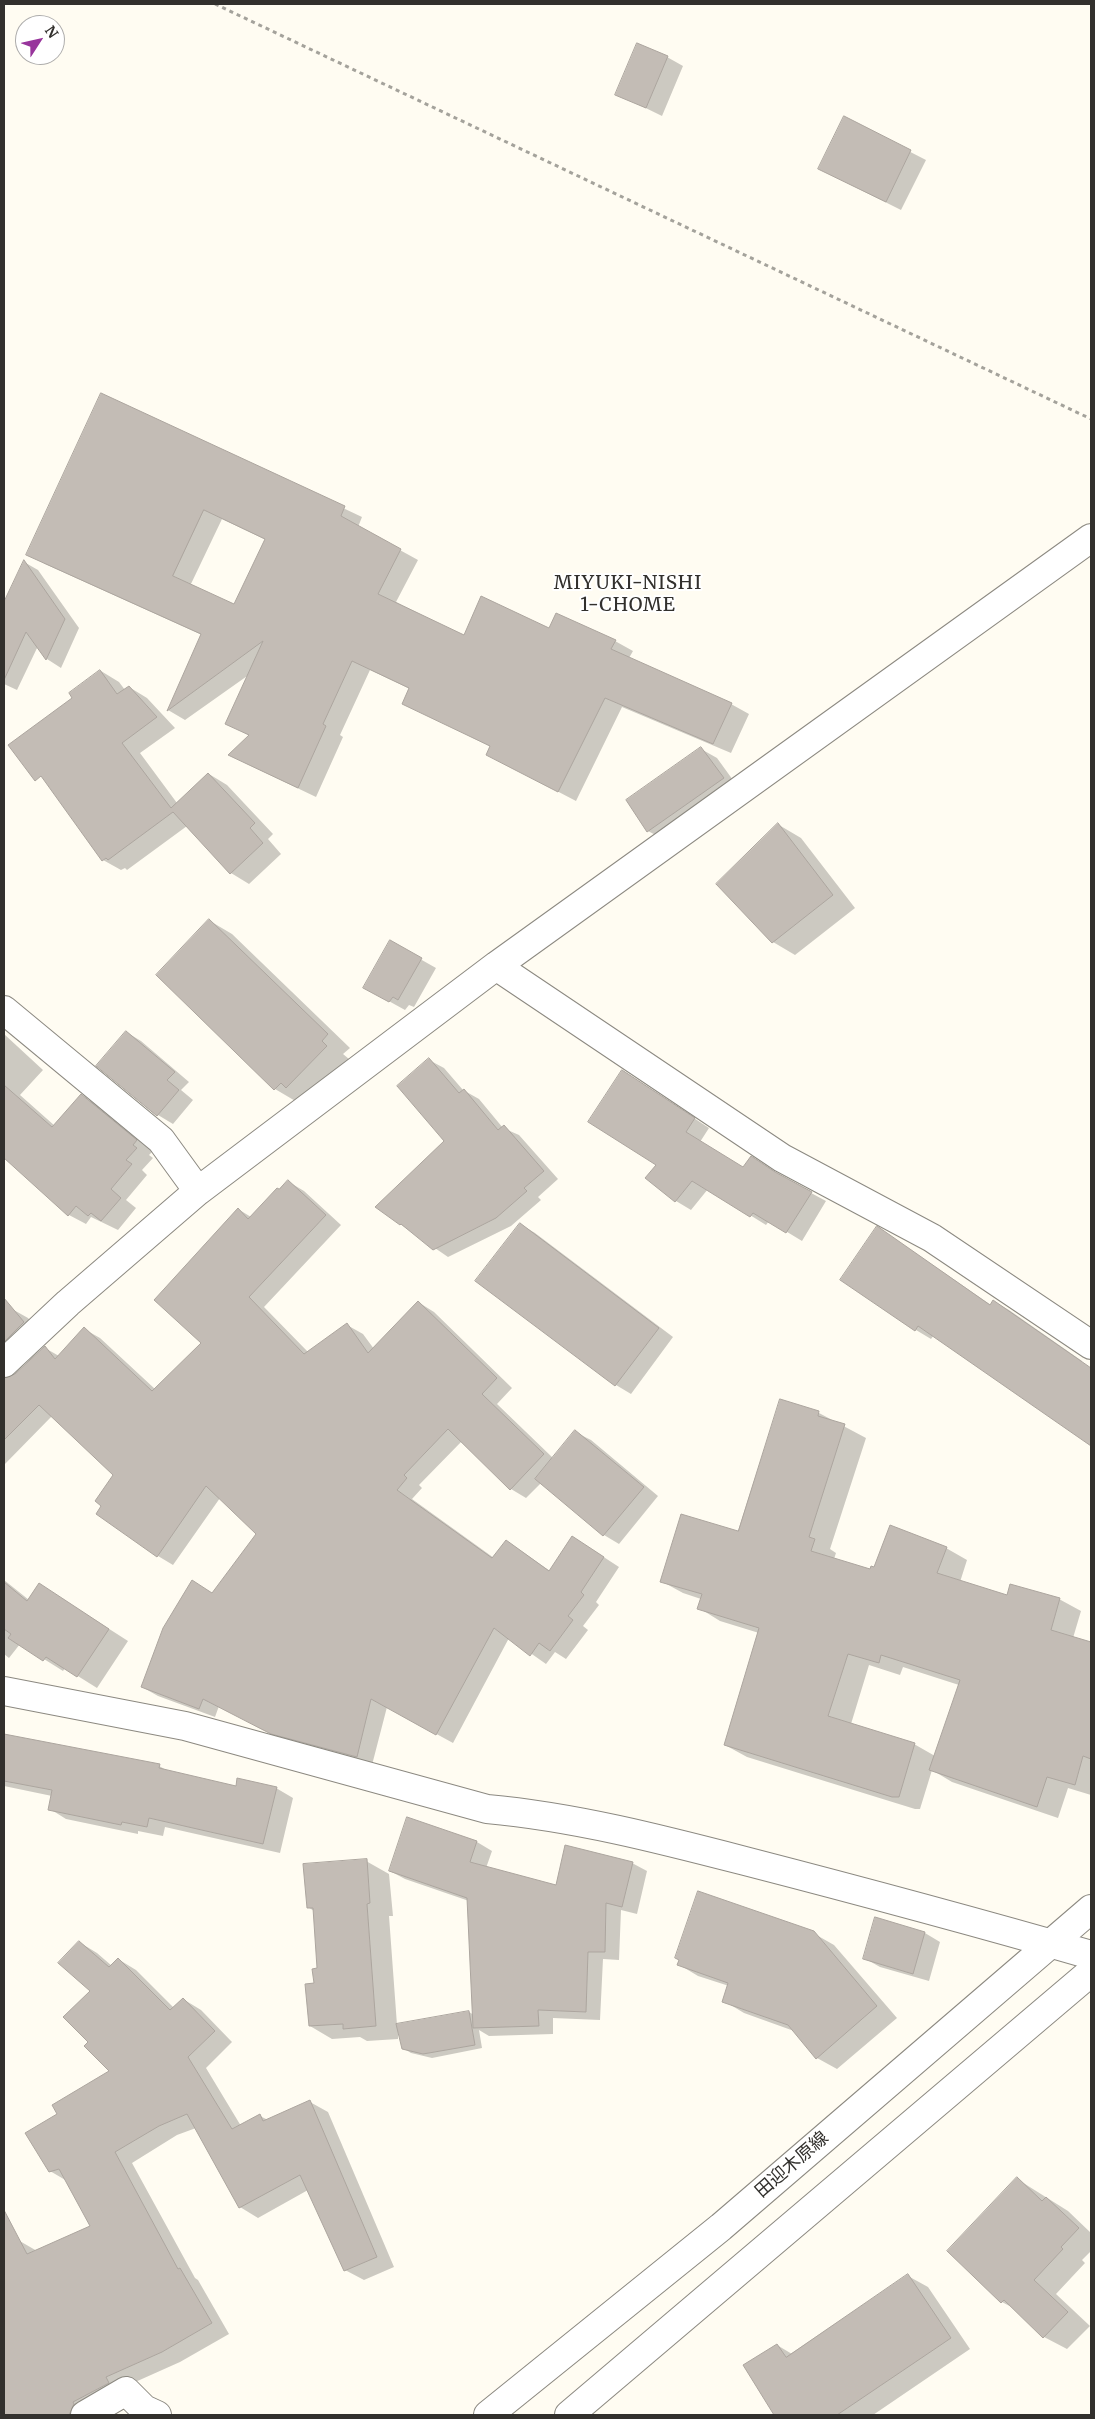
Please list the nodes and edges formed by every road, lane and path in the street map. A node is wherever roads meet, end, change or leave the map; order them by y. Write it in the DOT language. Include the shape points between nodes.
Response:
graph roads {
  1 [pos="215,4"];
  2 [pos="1091,419"];
  3 [pos="1091,538"];
  4 [pos="496,966"];
  5 [pos="4,1010"];
  6 [pos="198,1191"];
  7 [pos="1091,1345"];
  8 [pos="4,1363"];
  9 [pos="4,1691"];
  10 [pos="1091,1909"];
  11 [pos="1051,1944"];
  12 [pos="1091,1955"];
  13 [pos="1091,1972"];
  14 [pos="85,2415"];
  15 [pos="157,2415"];
  16 [pos="488,2415"];
  17 [pos="569,2415"];
  1 -- 2 [label="path"];
  3 -- 4 [label="street"];
  4 -- 6 [label="street"];
  4 -- 7 [label="street" via="782,1158 932,1238"];
  5 -- 6 [label="street" via="160,1140"];
  6 -- 8 [label="street"];
  9 -- 11 [label="street" via="185,1726 486,1808 619,1829 817,1879"];
  10 -- 11 [label="street, 田迎木原線"];
  11 -- 12 [label="street"];
  11 -- 16 [label="street, 田迎木原線" via="721,2227"];
  13 -- 17 [label="street"];
  14 -- 15 [label="street" via="126,2391 144,2409"];
}
